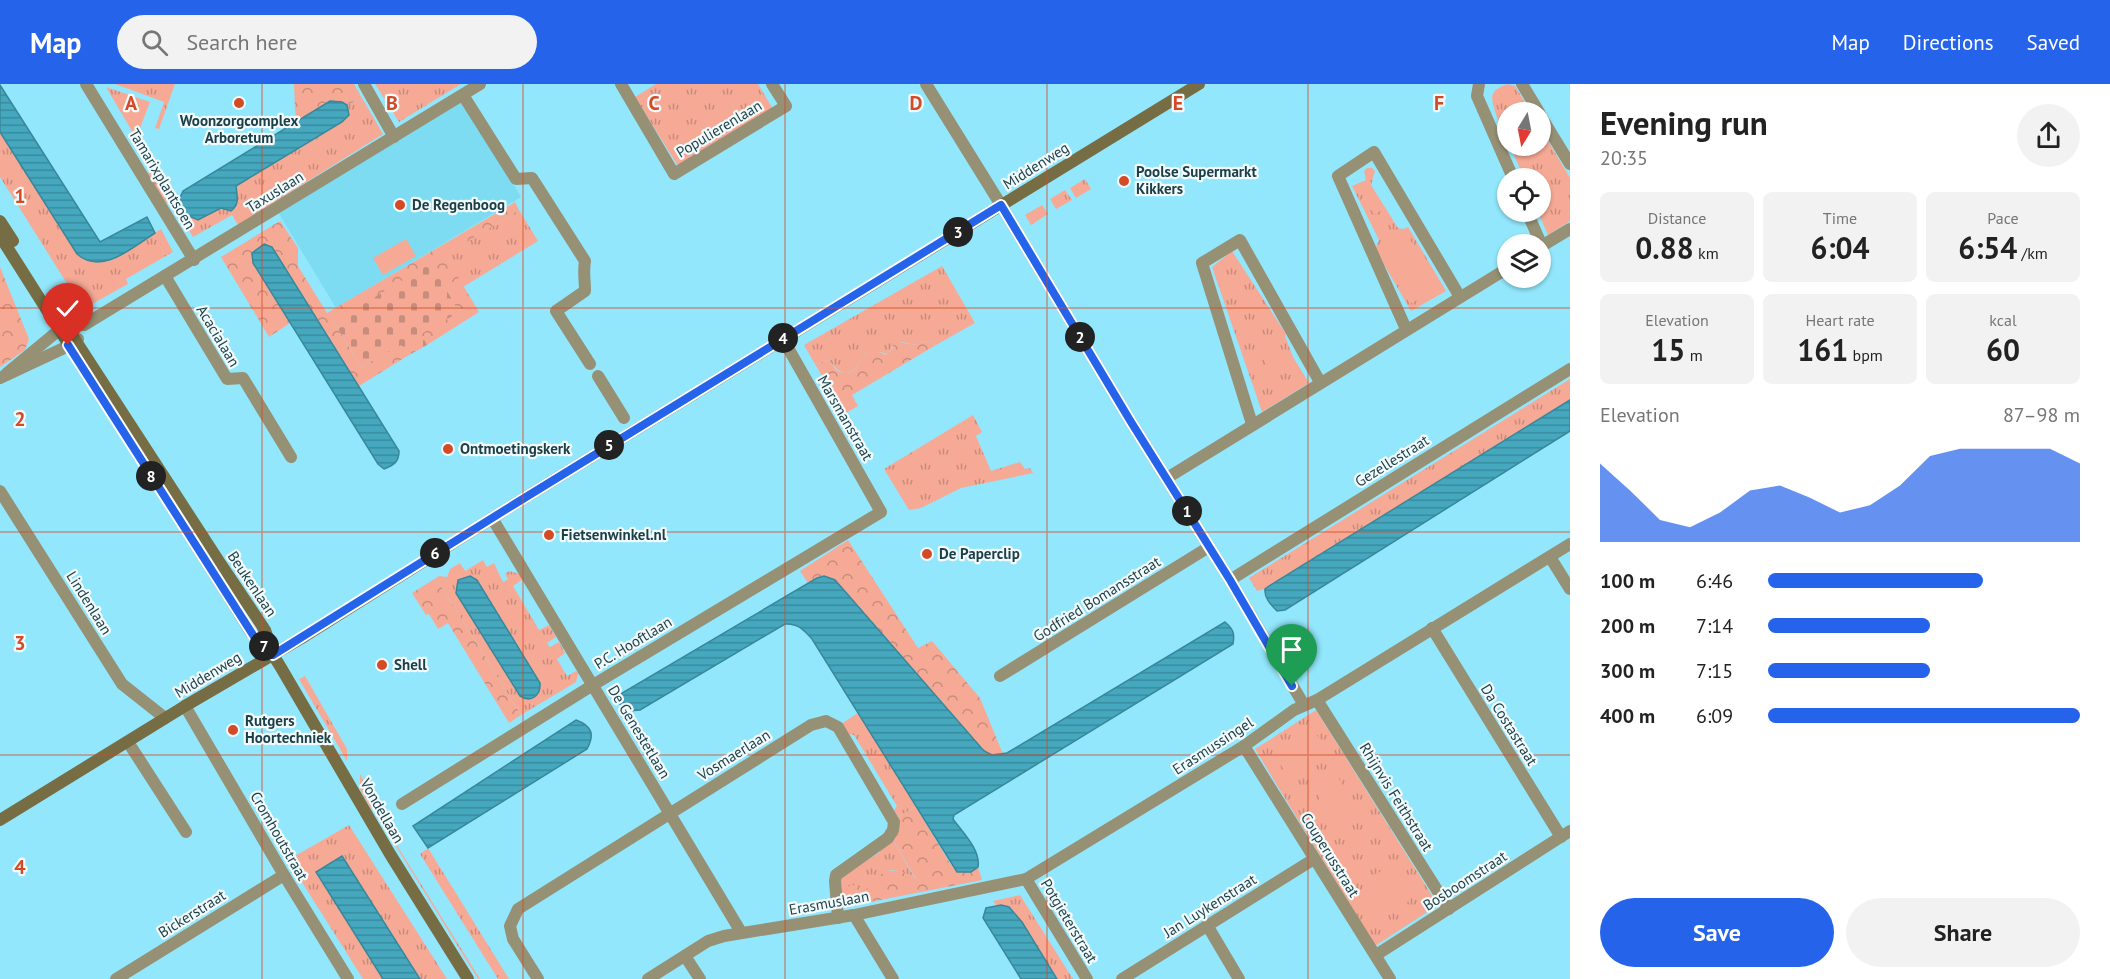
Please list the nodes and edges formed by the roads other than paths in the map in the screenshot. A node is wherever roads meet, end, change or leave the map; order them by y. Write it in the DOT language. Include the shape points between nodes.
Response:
graph roads {
  1 [pos="86,84"];
  2 [pos="364,84"];
  3 [pos="480,84"];
  4 [pos="621,84"];
  5 [pos="772,84"];
  6 [pos="926,84"];
  7 [pos="1199,84"];
  8 [pos="1479,84"];
  9 [pos="1521,84"];
  10 [pos="463,95"];
  11 [pos="1532,102"];
  12 [pos="1551,132"];
  13 [pos="394,137"];
  14 [pos="1570,164"];
  15 [pos="1509,168"];
  16 [pos="1001,205"];
  17 [pos="0,220"];
  18 [pos="1570,229"];
  19 [pos="0,236"];
  20 [pos="1551,241"];
  21 [pos="194,260"];
  22 [pos="1497,275"];
  23 [pos="165,276"];
  24 [pos="1460,297"];
  25 [pos="84,325"];
  26 [pos="62,328"];
  27 [pos="1406,329"];
  28 [pos="783,339"];
  29 [pos="72,343"];
  30 [pos="590,364"];
  31 [pos="1570,369"];
  32 [pos="4,376"];
  33 [pos="598,376"];
  34 [pos="1320,382"];
  35 [pos="624,418"];
  36 [pos="1252,424"];
  37 [pos="291,457"];
  38 [pos="1167,478"];
  39 [pos="0,491"];
  40 [pos="881,512"];
  41 [pos="492,518"];
  42 [pos="1570,544"];
  43 [pos="1209,547"];
  44 [pos="1550,557"];
  45 [pos="1230,580"];
  46 [pos="1570,589"];
  47 [pos="1432,628"];
  48 [pos="273,655"];
  49 [pos="1000,676"];
  50 [pos="593,685"];
  51 [pos="1317,700"];
  52 [pos="1304,705"];
  53 [pos="185,706"];
  54 [pos="165,718"];
  55 [pos="128,742"];
  56 [pos="1244,746"];
  57 [pos="402,804"];
  58 [pos="670,813"];
  59 [pos="0,820"];
  60 [pos="186,832"];
  61 [pos="1566,834"];
  62 [pos="1314,859"];
  63 [pos="284,875"];
  64 [pos="1026,879"];
  65 [pos="1449,909"];
  66 [pos="854,915"];
  67 [pos="838,918"];
  68 [pos="1207,925"];
  69 [pos="741,932"];
  70 [pos="685,956"];
  71 [pos="1376,956"];
  72 [pos="116,979"];
  73 [pos="348,979"];
  74 [pos="468,979"];
  75 [pos="538,979"];
  76 [pos="648,979"];
  77 [pos="700,979"];
  78 [pos="893,979"];
  79 [pos="1087,979"];
  80 [pos="1122,979"];
  81 [pos="1239,979"];
  82 [pos="1390,979"];
  1 -- 21 [label="street, Tamarixplantsoen"];
  2 -- 13 [label="street"];
  3 -- 10 [label="street, Taxuslaan"];
  4 -- 5 [label="street, Populierenlaan" via="674,174 786,106"];
  6 -- 16 [label="street"];
  7 -- 16 [label="street, Middenweg"];
  8 -- 15 [label="street" via="1477,96"];
  9 -- 11 [label="street"];
  10 -- 13 [label="street, Taxuslaan"];
  10 -- 30 [label="street" via="516,179 533,179 585,261 585,291 556,311"];
  12 -- 14 [label="street"];
  13 -- 21 [label="street, Taxuslaan"];
  16 -- 28 [label="street, Middenweg"];
  16 -- 38 [label="street"];
  17 -- 26 [label="street, Beukenlaan"];
  18 -- 20 [label="street"];
  19 -- 26 [label="street, Beukenlaan"];
  21 -- 23 [label="street, Taxuslaan"];
  22 -- 24 [label="street"];
  23 -- 25 [label="street, Taxuslaan"];
  23 -- 37 [label="street, Acacialaan" via="227,379 243,378"];
  24 -- 27 [label="street"];
  24 -- 27 [label="street" via="1374,152 1338,176"];
  25 -- 26 [label="street, Taxuslaan"];
  25 -- 29 [label="street, Taxuslaan"];
  26 -- 29 [label="street, Beukenlaan"];
  26 -- 32 [label="street"];
  27 -- 34 [label="street"];
  28 -- 40 [label="street, Marsmanstraat"];
  28 -- 41 [label="street, Middenweg"];
  29 -- 32 [label="street"];
  29 -- 48 [label="street, Beukenlaan" via="265,630"];
  31 -- 45 [label="street, Gezellestraat"];
  33 -- 35 [label="street"];
  34 -- 36 [label="street"];
  34 -- 36 [label="street" via="1240,240 1202,263"];
  36 -- 38 [label="street"];
  38 -- 43 [label="street"];
  39 -- 54 [label="street, Lindenlaan" via="122,684"];
  40 -- 50 [label="street, P.C. Hooftlaan"];
  41 -- 48 [label="street, Middenweg"];
  41 -- 50 [label="street, De Genestetlaan"];
  42 -- 44 [label="street, Erasmussingel"];
  43 -- 45 [label="street"];
  43 -- 49 [label="street, Godfried Bomansstraat"];
  44 -- 46 [label="street"];
  44 -- 47 [label="street, Erasmussingel"];
  45 -- 52 [label="street"];
  47 -- 51 [label="street, Erasmussingel"];
  47 -- 61 [label="street, Da Costastraat"];
  48 -- 53 [label="street, Middenweg"];
  48 -- 74 [label="street, Vondellaan"];
  50 -- 57 [label="street, P.C. Hooftlaan"];
  50 -- 58 [label="street, De Genestetlaan"];
  51 -- 52 [label="street, Erasmussingel"];
  51 -- 65 [label="street, Rhijnvis Feithstraat"];
  52 -- 56 [label="street, Erasmussingel"];
  53 -- 54 [label="street, Middenweg"];
  53 -- 63 [label="street, Cromhoutstraat"];
  54 -- 55 [label="street, Middenweg"];
  55 -- 59 [label="street, Middenweg"];
  55 -- 60 [label="street"];
  56 -- 62 [label="street, Couperusstraat"];
  56 -- 64 [label="street, Erasmussingel"];
  58 -- 67 [label="street, Vosmaerlaan" via="811,725 832,723 894,822 888,838 836,875"];
  58 -- 69 [label="street, De Genestetlaan"];
  58 -- 75 [label="street, Vosmaerlaan" via="518,909 510,926 513,939"];
  61 -- 65 [label="street, Bosboomstraat"];
  62 -- 68 [label="street, Jan Luykenstraat"];
  62 -- 71 [label="street, Couperusstraat"];
  63 -- 72 [label="street, Bickerstraat"];
  63 -- 73 [label="street, Cromhoutstraat"];
  64 -- 66 [label="street, Erasmuslaan"];
  64 -- 79 [label="street, Potgieterstraat"];
  65 -- 71 [label="street, Bosboomstraat"];
  66 -- 67 [label="street, Erasmuslaan"];
  66 -- 78 [label="street"];
  67 -- 69 [label="street, Erasmuslaan"];
  68 -- 80 [label="street, Jan Luykenstraat"];
  68 -- 81 [label="street"];
  69 -- 70 [label="street, Erasmuslaan" via="716,938"];
  70 -- 76 [label="street, Erasmuslaan"];
  70 -- 77 [label="street"];
  71 -- 82 [label="street, Couperusstraat"];
}
